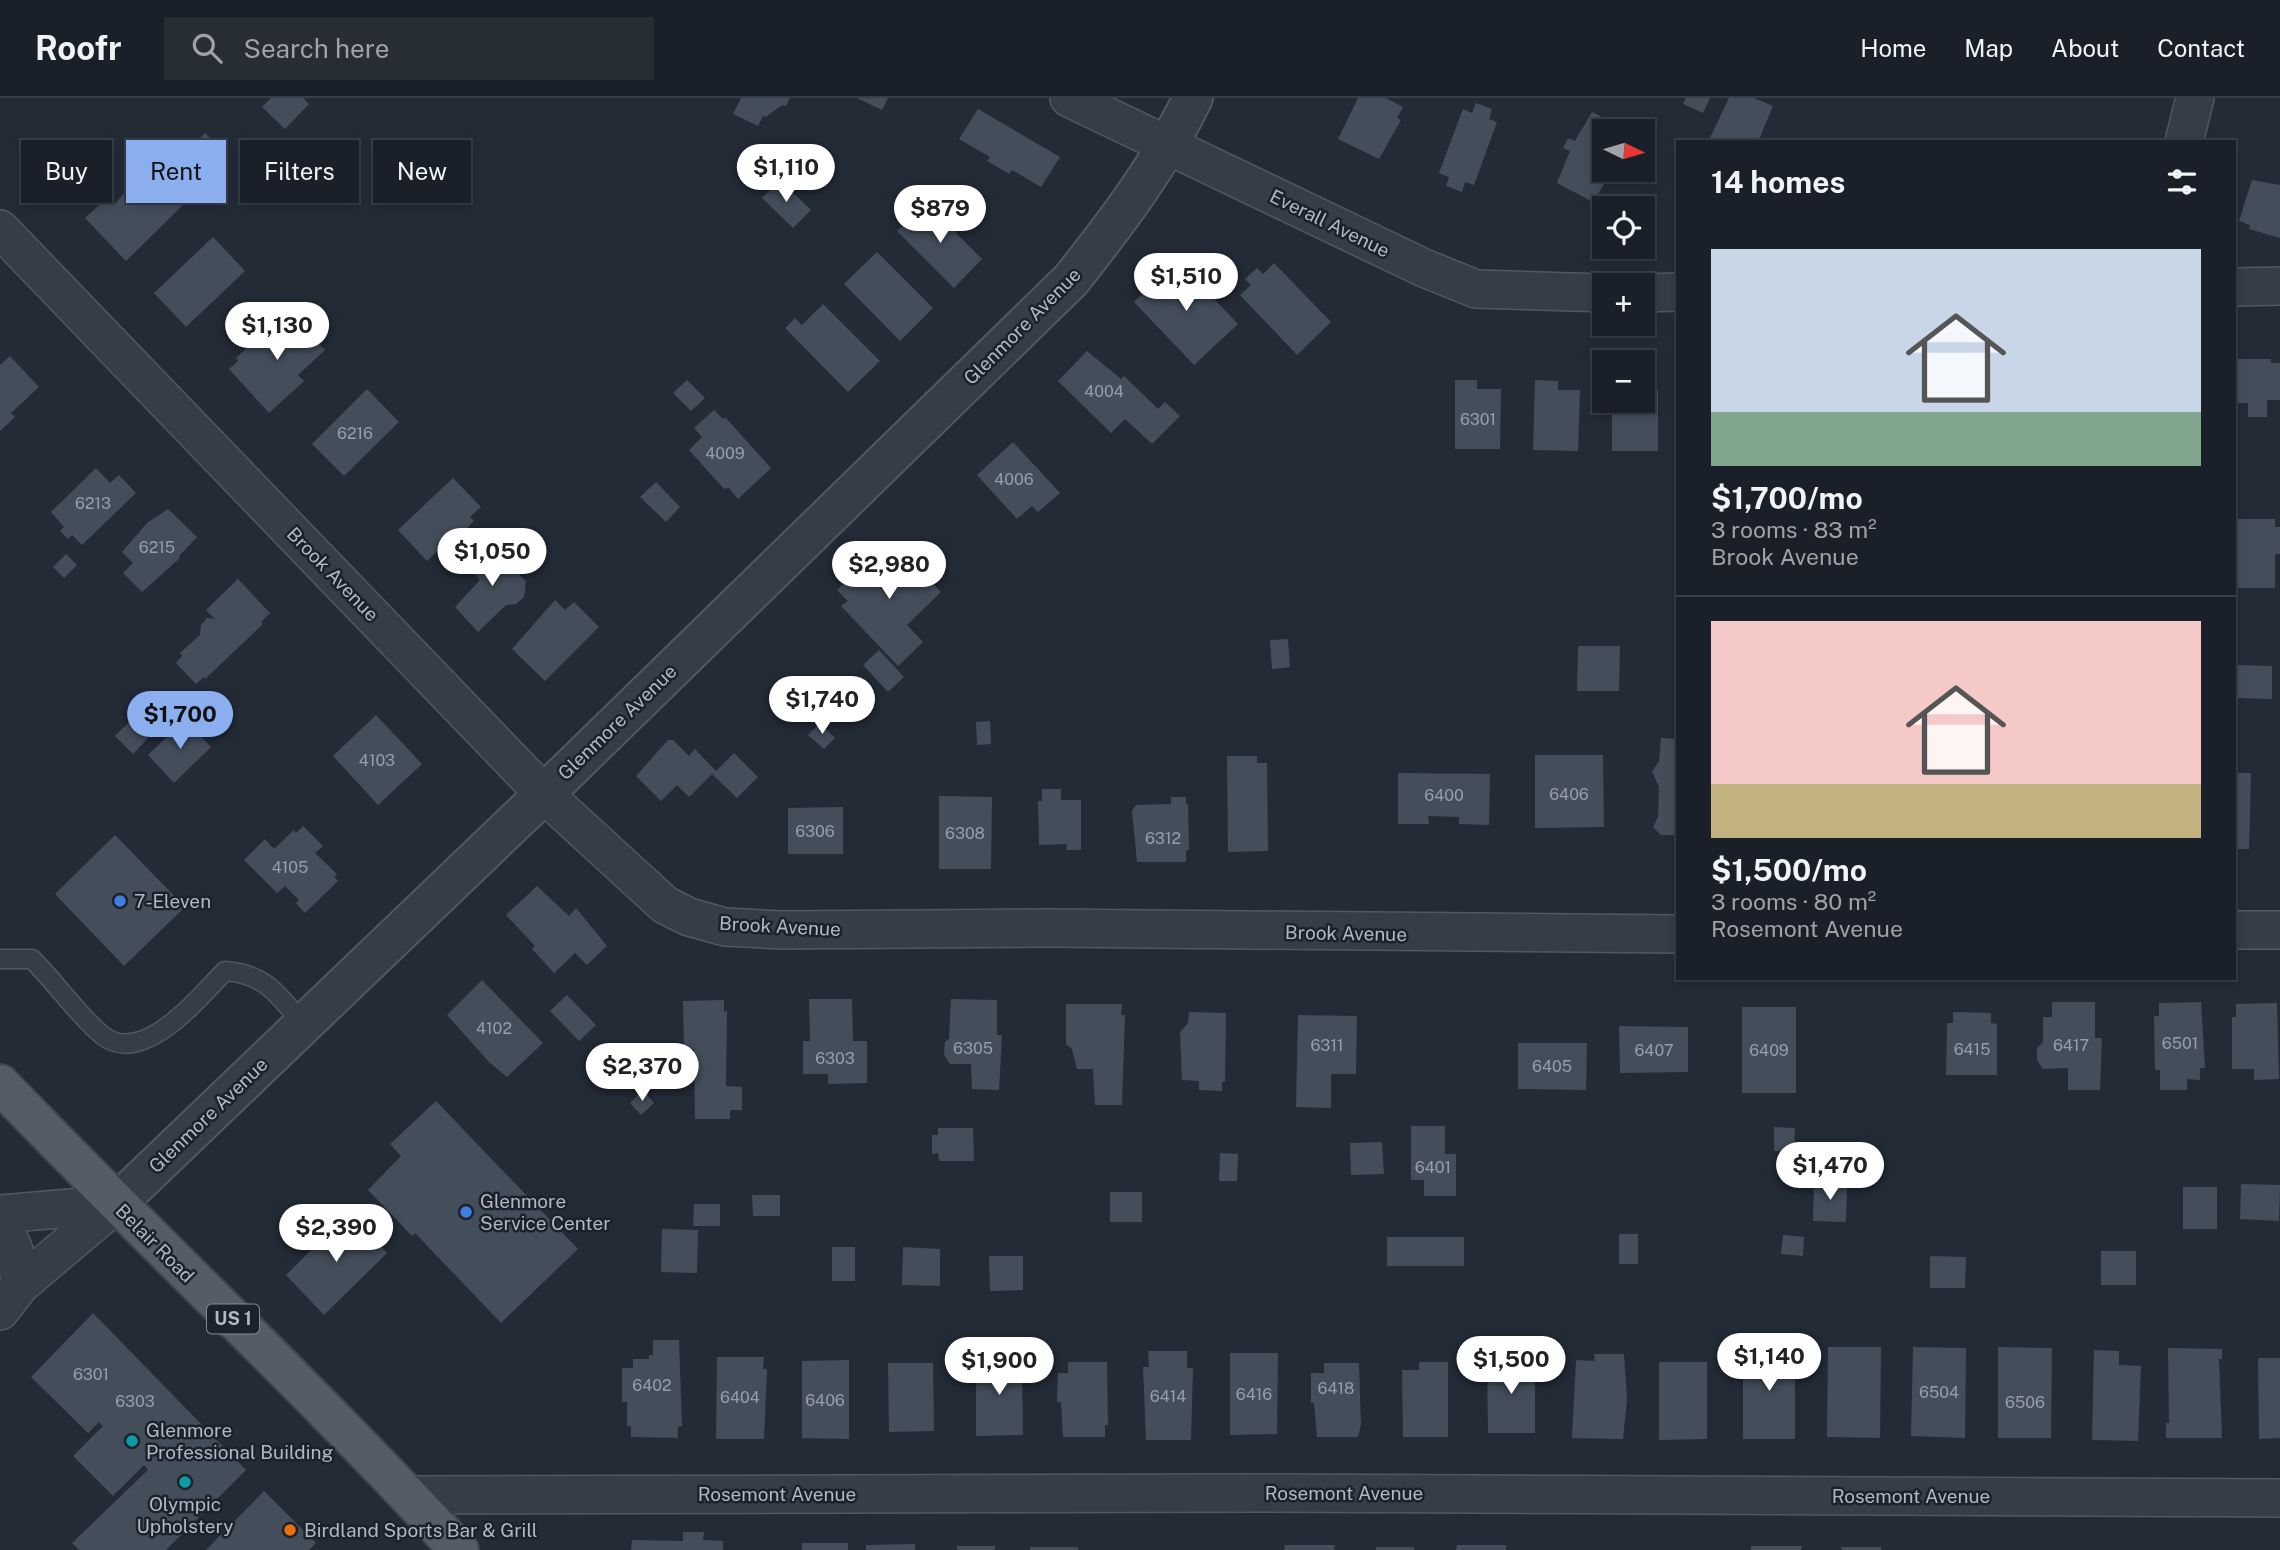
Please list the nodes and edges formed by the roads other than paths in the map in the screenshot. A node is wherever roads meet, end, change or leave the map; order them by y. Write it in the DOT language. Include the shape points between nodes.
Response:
graph roads {
  1 [pos="1069,98"];
  2 [pos="1193,98"];
  3 [pos="2195,98"];
  4 [pos="2184,140"];
  5 [pos="1170,145"];
  6 [pos="0,229"];
  7 [pos="2280,286"];
  8 [pos="2236,287"];
  9 [pos="1676,292"];
  10 [pos="1592,293"];
  11 [pos="1655,293"];
  12 [pos="544,793"];
  13 [pos="2236,930"];
  14 [pos="2280,930"];
  15 [pos="1676,934"];
  16 [pos="0,959"];
  17 [pos="303,1024"];
  18 [pos="0,1084"];
  19 [pos="116,1204"];
  20 [pos="0,1214"];
  21 [pos="0,1227"];
  22 [pos="10,1298"];
  23 [pos="408,1495"];
  24 [pos="2280,1499"];
  25 [pos="460,1550"];
  1 -- 5 [label="street, Everall Avenue"];
  2 -- 5 [label="street, Glenmore Avenue"];
  3 -- 4 [label="street"];
  5 -- 10 [label="street, Everall Avenue" via="1476,289"];
  5 -- 12 [label="street, Glenmore Avenue" via="1071,280"];
  6 -- 12 [label="street, Brook Avenue"];
  7 -- 8 [label="street"];
  9 -- 11 [label="street"];
  12 -- 15 [label="street, Brook Avenue" via="665,905 724,927"];
  12 -- 17 [label="street, Glenmore Avenue"];
  13 -- 14 [label="street"];
  16 -- 17 [label="lane" via="32,959 104,1037 128,1045 163,1032 225,971 249,972 275,991"];
  17 -- 19 [label="street, Glenmore Avenue"];
  18 -- 19 [label="main road, Belair Road / US 1"];
  19 -- 20 [label="street"];
  19 -- 22 [label="street, Glenmore Avenue"];
  19 -- 23 [label="main road, Belair Road / US 1"];
  21 -- 22 [label="street" via="11,1239 18,1262"];
  23 -- 24 [label="street, Rosemont Avenue" via="1256,1493"];
  23 -- 25 [label="main road, Belair Road / US 1"];
}
